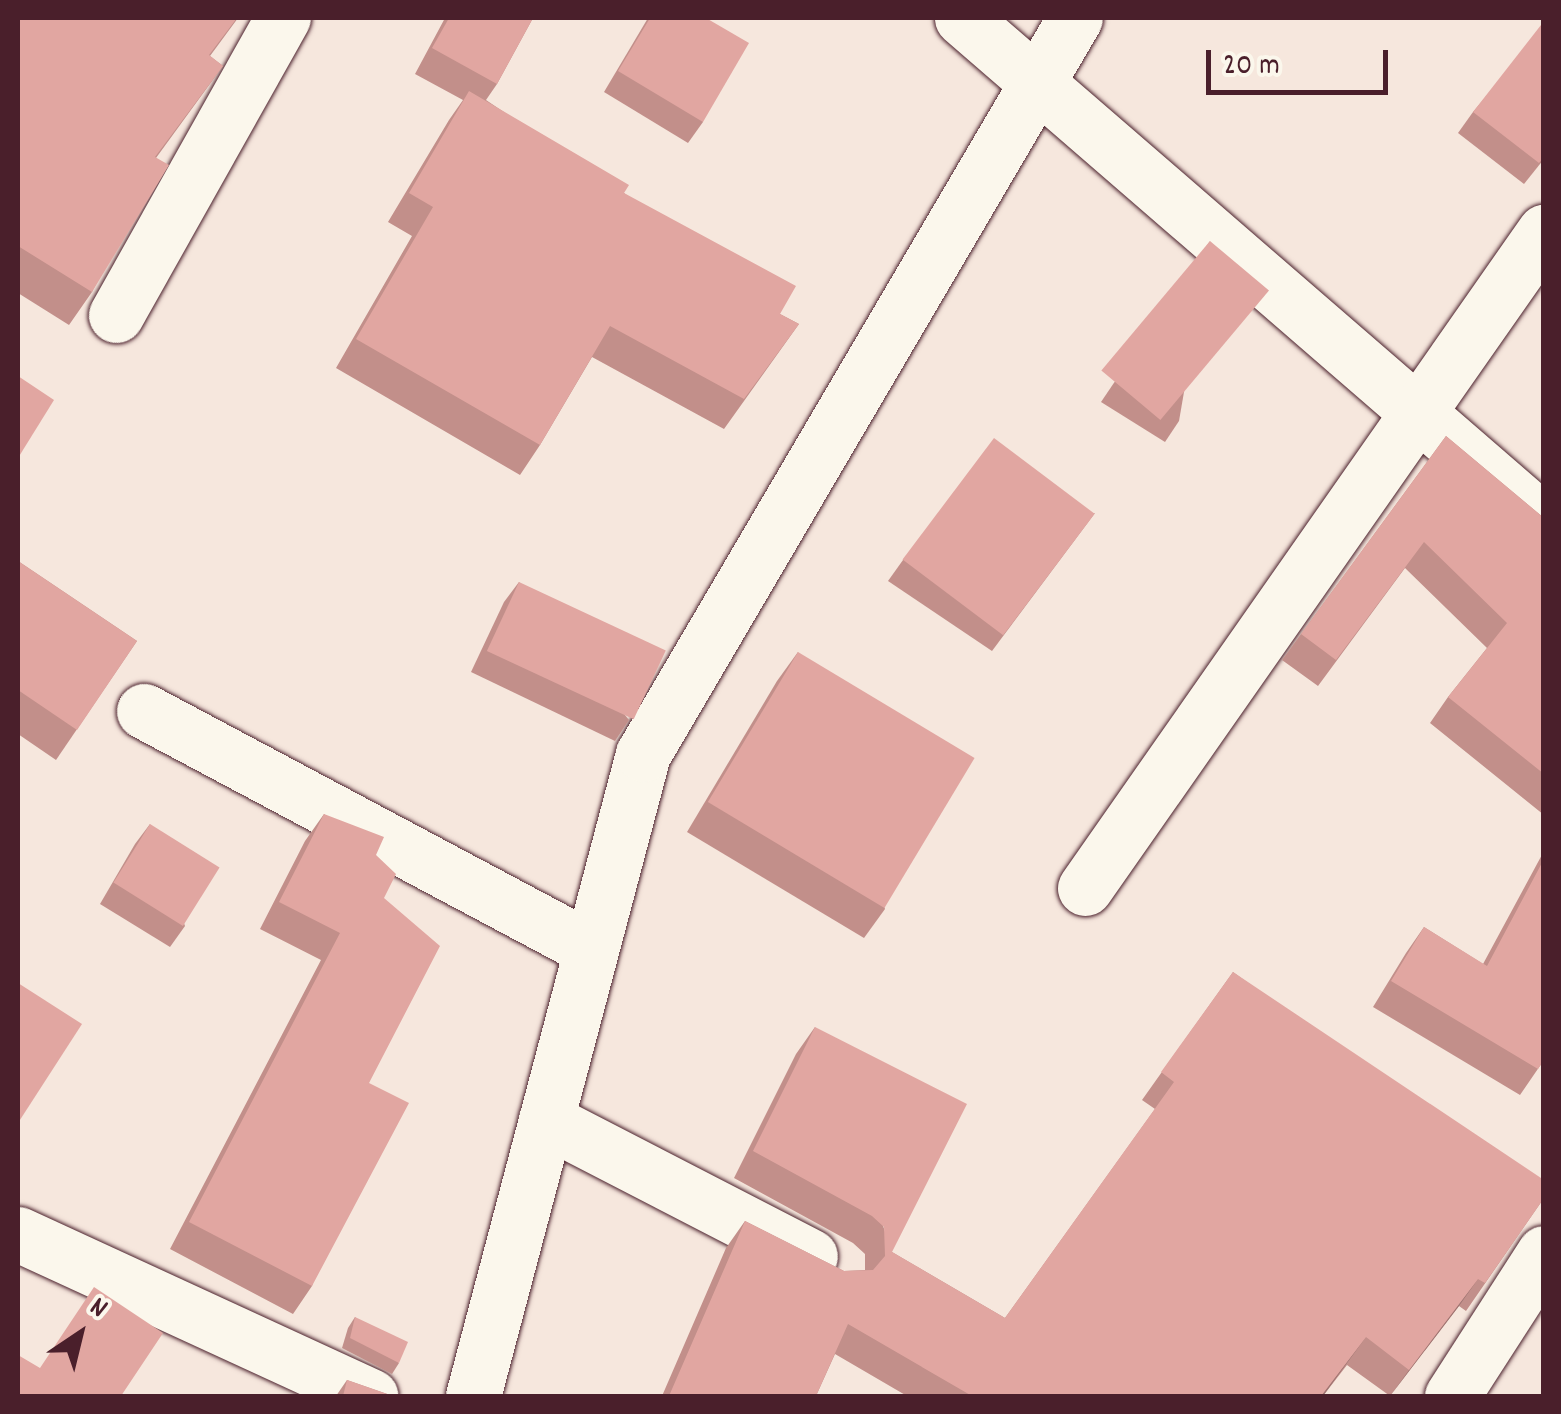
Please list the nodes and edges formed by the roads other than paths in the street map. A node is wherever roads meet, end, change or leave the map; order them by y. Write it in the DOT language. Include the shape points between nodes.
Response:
graph roads {
  1 [pos="283,18"];
  2 [pos="962,18"];
  3 [pos="1075,18"];
  4 [pos="1036,79"];
  5 [pos="1544,232"];
  6 [pos="116,315"];
  7 [pos="1411,410"];
  8 [pos="1544,522"];
  9 [pos="144,711"];
  10 [pos="1085,888"];
  11 [pos="591,948"];
  12 [pos="546,1120"];
  13 [pos="18,1234"];
  14 [pos="1544,1253"];
  15 [pos="838,1270"];
  16 [pos="372,1396"];
  17 [pos="473,1396"];
  18 [pos="1452,1396"];
  1 -- 6 [label="street"];
  2 -- 4 [label="street"];
  3 -- 4 [label="street"];
  4 -- 7 [label="street"];
  4 -- 11 [label="street" via="642,754"];
  5 -- 7 [label="street"];
  7 -- 8 [label="street"];
  7 -- 10 [label="street"];
  9 -- 11 [label="street"];
  11 -- 12 [label="street"];
  12 -- 15 [label="street"];
  12 -- 17 [label="street"];
  13 -- 16 [label="street"];
  14 -- 18 [label="street"];
}
